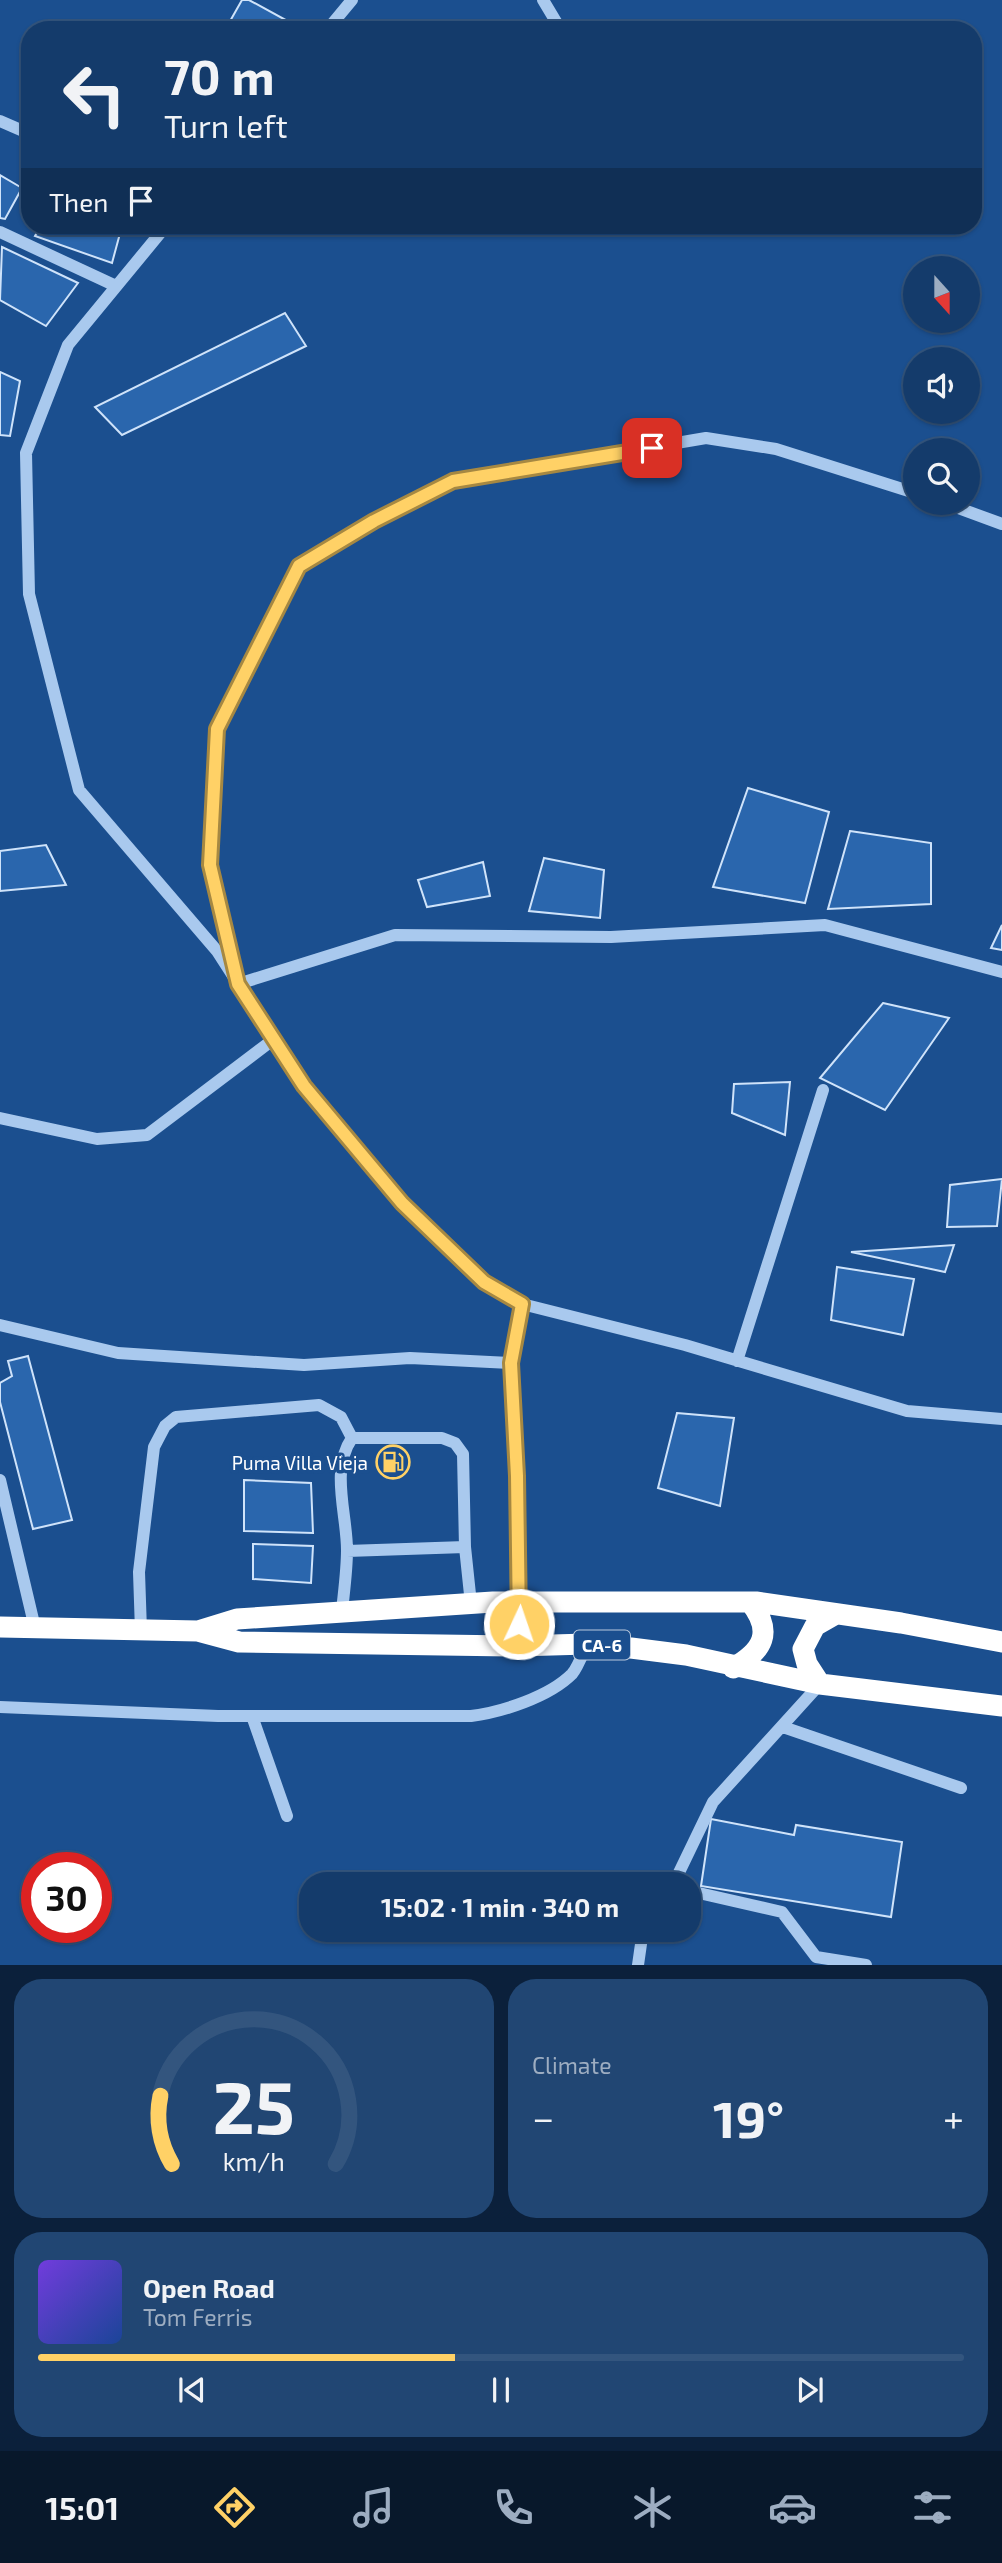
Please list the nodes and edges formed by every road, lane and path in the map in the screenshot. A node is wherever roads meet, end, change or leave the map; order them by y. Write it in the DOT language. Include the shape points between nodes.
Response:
graph roads {
  1 [pos="352,0"];
  2 [pos="542,0"];
  3 [pos="334,21"];
  4 [pos="555,21"];
  5 [pos="0,121"];
  6 [pos="21,130"];
  7 [pos="0,232"];
  8 [pos="158,235"];
  9 [pos="116,286"];
  10 [pos="903,489"];
  11 [pos="977,515"];
  12 [pos="1002,524"];
  13 [pos="1002,972"];
  14 [pos="238,984"];
  15 [pos="274,1039"];
  16 [pos="823,1090"];
  17 [pos="0,1118"];
  18 [pos="522,1304"];
  19 [pos="0,1325"];
  20 [pos="737,1361"];
  21 [pos="511,1363"];
  22 [pos="1002,1419"];
  23 [pos="352,1438"];
  24 [pos="0,1480"];
  25 [pos="465,1547"];
  26 [pos="347,1551"];
  27 [pos="521,1602"];
  28 [pos="750,1602"];
  29 [pos="471,1604"];
  30 [pos="342,1611"];
  31 [pos="836,1614"];
  32 [pos="0,1628"];
  33 [pos="35,1628"];
  34 [pos="141,1631"];
  35 [pos="198,1631"];
  36 [pos="1002,1642"];
  37 [pos="587,1644"];
  38 [pos="517,1646"];
  39 [pos="733,1668"];
  40 [pos="820,1684"];
  41 [pos="1002,1706"];
  42 [pos="0,1707"];
  43 [pos="252,1716"];
  44 [pos="783,1727"];
  45 [pos="961,1788"];
  46 [pos="287,1816"];
  47 [pos="679,1872"];
  48 [pos="701,1894"];
  49 [pos="641,1942"];
  50 [pos="638,1965"];
  51 [pos="866,1965"];
  1 -- 3 [label="street"];
  2 -- 4 [label="street"];
  5 -- 6 [label="street"];
  7 -- 9 [label="street"];
  8 -- 9 [label="street"];
  9 -- 14 [label="street" via="68,345 26,453 29,594 79,790 217,951"];
  10 -- 14 [label="street" via="776,449 706,438 453,481 299,566 217,729 210,865"];
  11 -- 12 [label="street"];
  13 -- 14 [label="street" via="825,925 611,937 395,935"];
  14 -- 15 [label="street"];
  15 -- 17 [label="street" via="148,1135 97,1139"];
  15 -- 18 [label="street" via="304,1086 402,1203 484,1282"];
  16 -- 20 [label="street"];
  18 -- 20 [label="street"];
  18 -- 21 [label="street"];
  19 -- 21 [label="street" via="118,1353 304,1364 410,1358"];
  20 -- 22 [label="street" via="907,1411"];
  21 -- 27 [label="street"];
  23 -- 25 [label="street" via="442,1438 456,1443 463,1454"];
  23 -- 26 [label="street" via="341,1467"];
  23 -- 34 [label="street" via="341,1417 318,1405 176,1417 165,1426 154,1447 142,1544"];
  24 -- 33 [label="street"];
  25 -- 26 [label="street"];
  25 -- 29 [label="street"];
  26 -- 30 [label="street"];
  27 -- 28 [label="highway, CA-6"];
  27 -- 29 [label="highway, CA-6"];
  27 -- 38 [label="street"];
  28 -- 31 [label="highway, CA-6"];
  28 -- 39 [label="highway" via="759,1613 764,1637 750,1658"];
  29 -- 30 [label="highway, CA-6"];
  30 -- 35 [label="highway, CA-6" via="237,1619"];
  31 -- 36 [label="highway, CA-6"];
  31 -- 40 [label="highway" via="815,1626 803,1650"];
  32 -- 33 [label="highway, CA-6"];
  33 -- 34 [label="highway, CA-6"];
  34 -- 35 [label="highway, CA-6"];
  35 -- 38 [label="highway, CA-6" via="239,1642"];
  37 -- 38 [label="highway, CA-6"];
  37 -- 39 [label="highway, CA-6" via="686,1655"];
  37 -- 43 [label="street" via="572,1673 503,1712 438,1717"];
  39 -- 40 [label="highway, CA-6"];
  40 -- 41 [label="highway, CA-6"];
  40 -- 44 [label="street"];
  42 -- 43 [label="street"];
  43 -- 46 [label="street"];
  44 -- 45 [label="street"];
  44 -- 47 [label="street" via="713,1802"];
  48 -- 51 [label="street" via="782,1912 816,1956"];
  49 -- 50 [label="street"];
}
